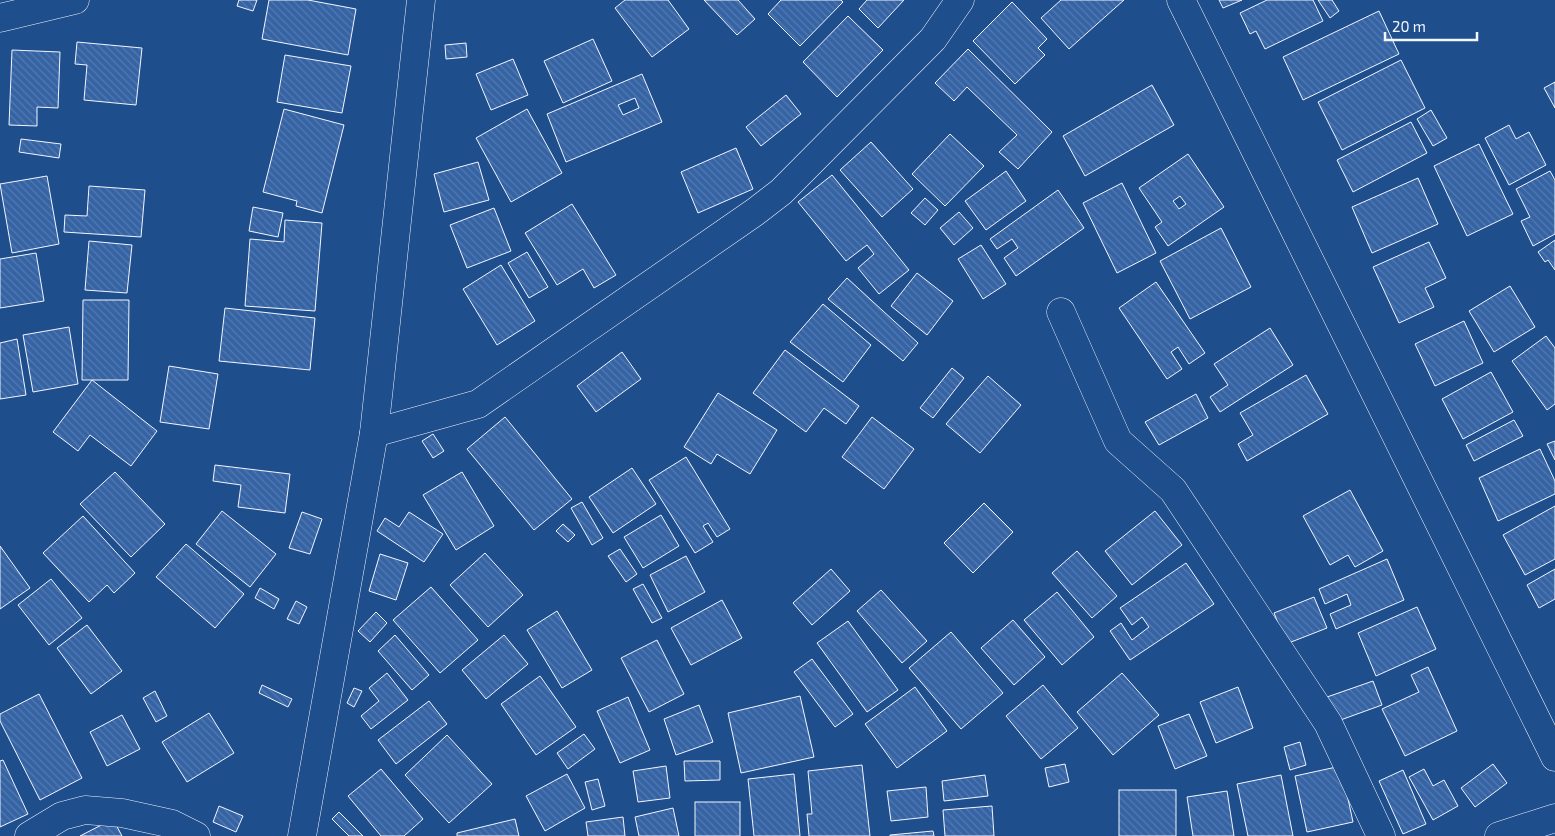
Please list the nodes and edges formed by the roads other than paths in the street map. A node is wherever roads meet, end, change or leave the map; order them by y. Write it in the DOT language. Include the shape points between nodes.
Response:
graph roads {
  1 [pos="75,0"];
  2 [pos="421,0"];
  3 [pos="960,0"];
  4 [pos="1181,0"];
  5 [pos="0,18"];
  6 [pos="1061,312"];
  7 [pos="374,433"];
  8 [pos="1555,757"];
  9 [pos="1555,818"];
  10 [pos="29,836"];
  11 [pos="196,836"];
  12 [pos="302,836"];
  13 [pos="1381,836"];
  14 [pos="1499,836"];
  1 -- 5 [label="main road"];
  2 -- 7 [label="main road"];
  3 -- 7 [label="main road" via="933,39 781,192 755,212 478,404"];
  4 -- 8 [label="main road"];
  6 -- 13 [label="main road" via="1118,441 1173,490 1295,673 1328,723"];
  7 -- 12 [label="main road"];
  9 -- 14 [label="main road"];
  10 -- 11 [label="main road" via="62,816 86,810 172,824"];
}
